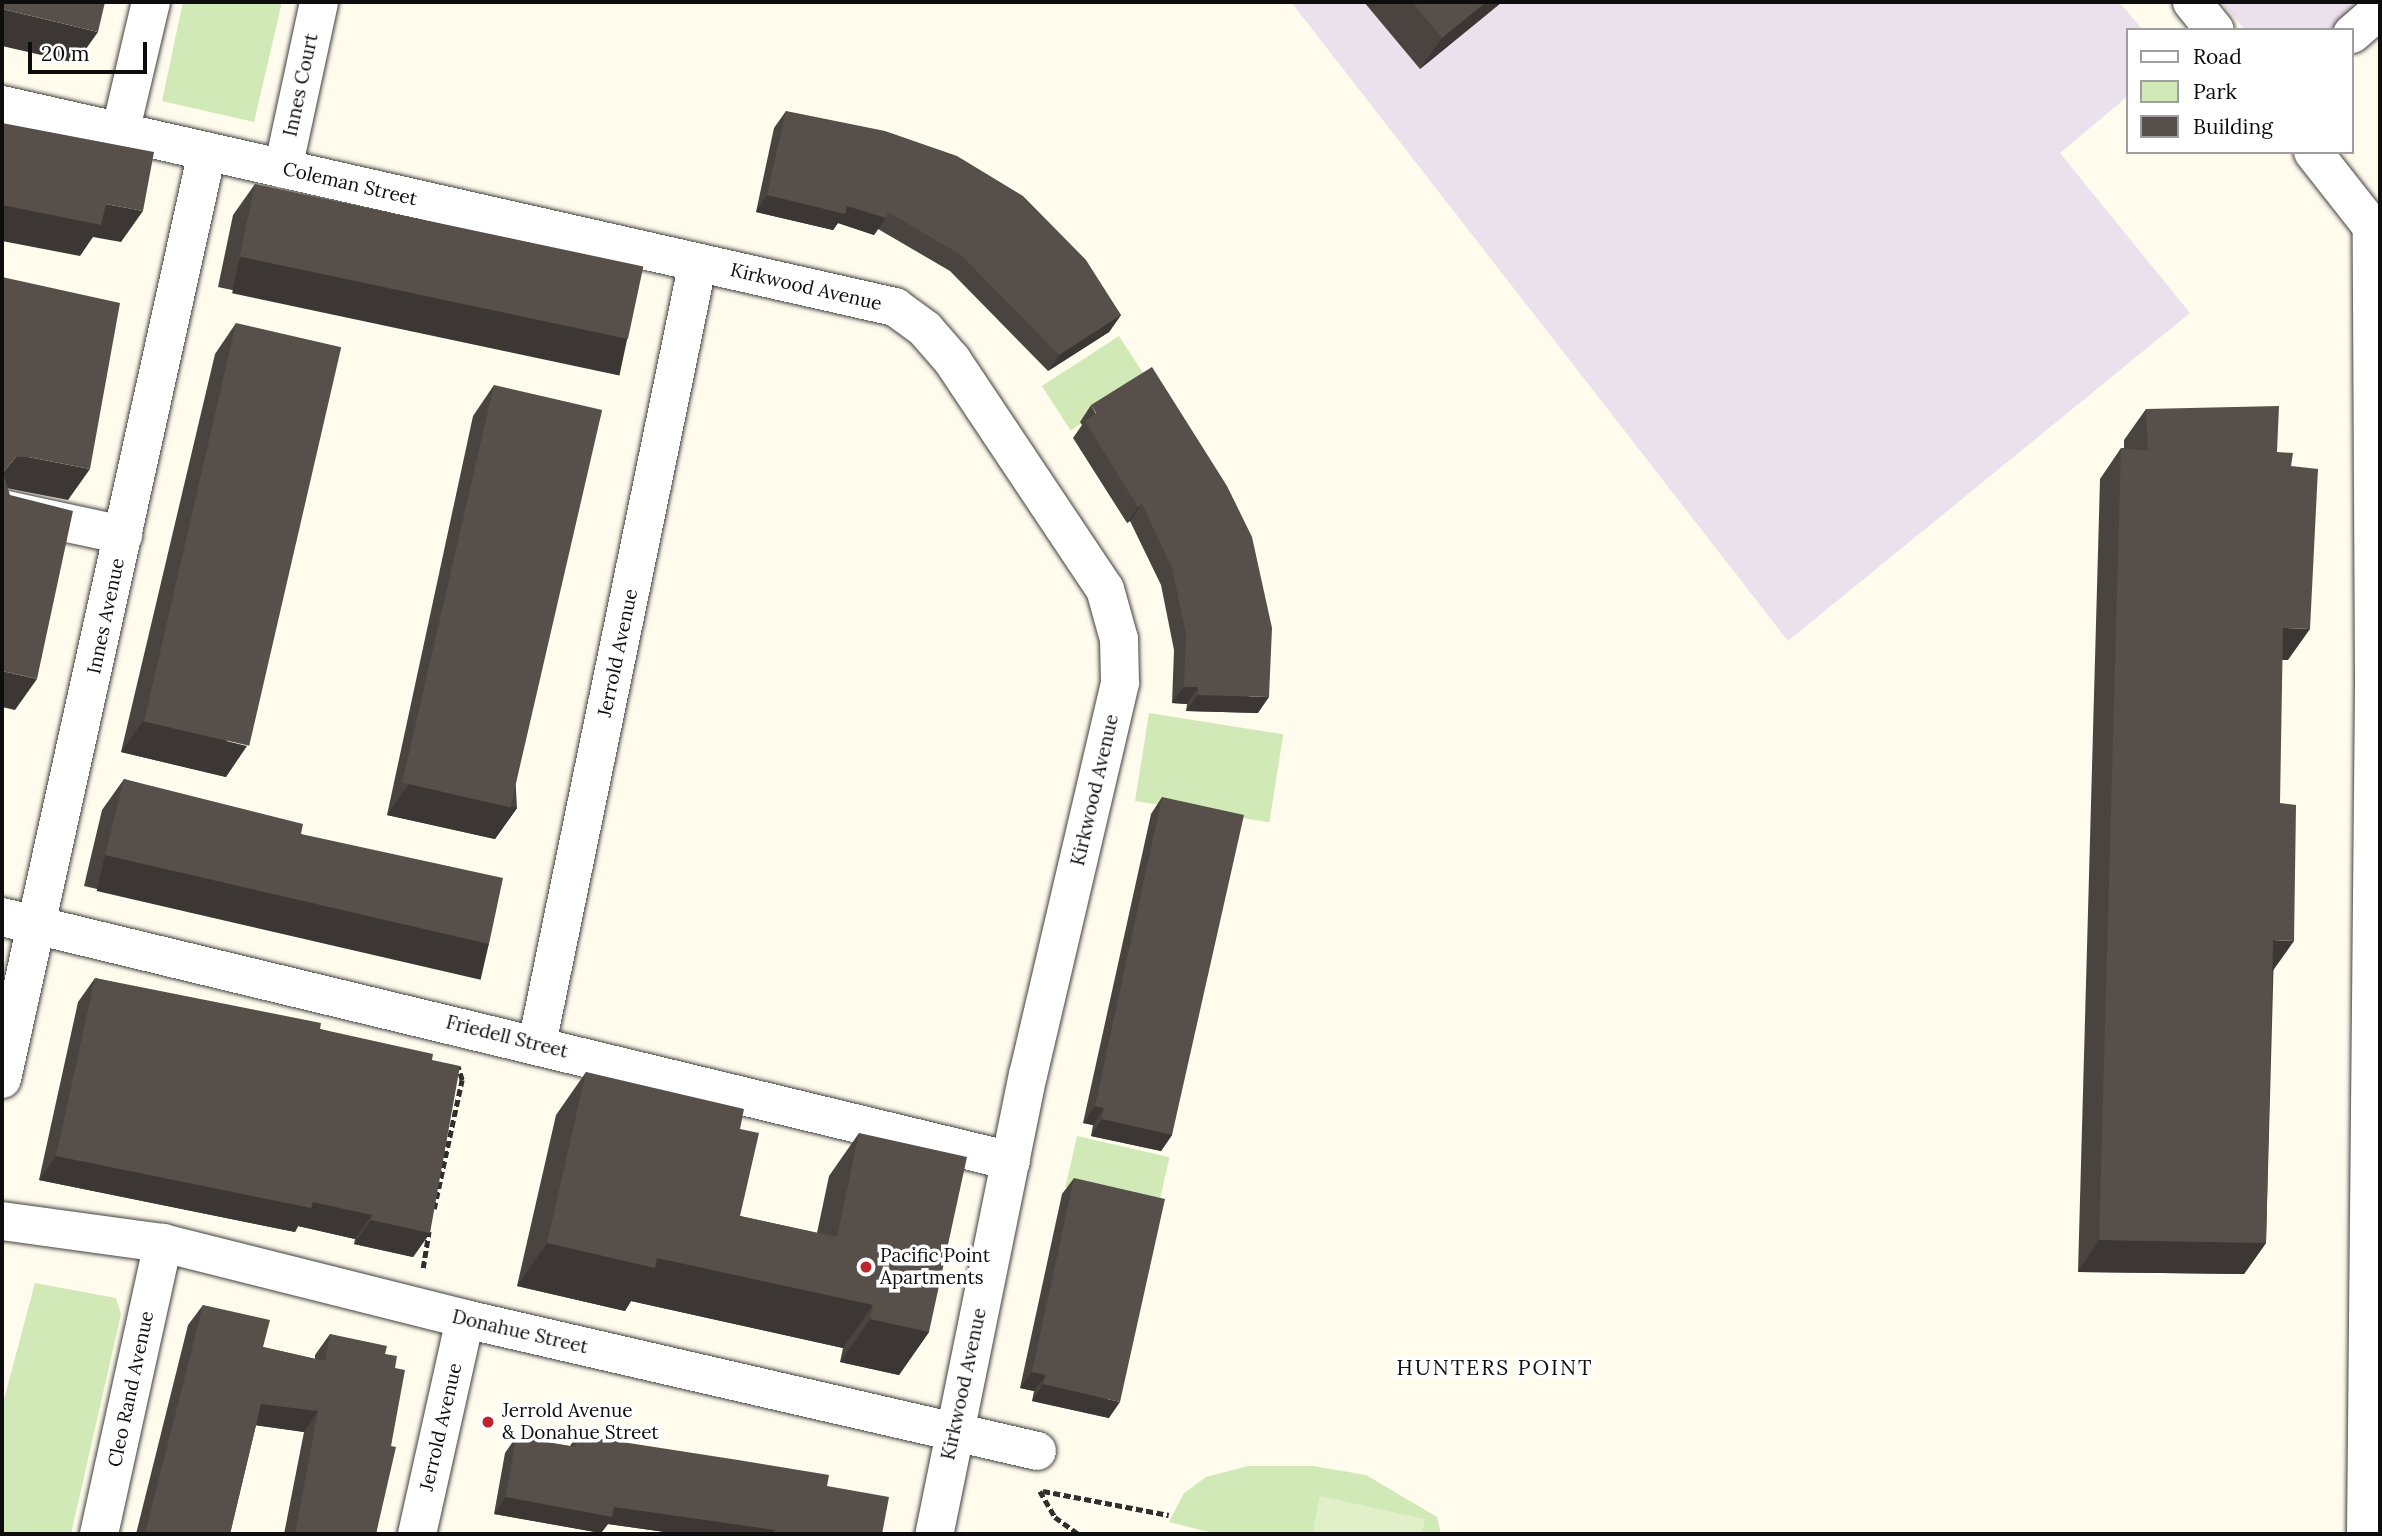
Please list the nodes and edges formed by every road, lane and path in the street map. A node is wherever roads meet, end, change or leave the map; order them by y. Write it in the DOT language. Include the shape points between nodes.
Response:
graph roads {
  1 [pos="151,2"];
  2 [pos="319,2"];
  3 [pos="2192,2"];
  4 [pos="2380,10"];
  5 [pos="2213,28"];
  6 [pos="2354,32"];
  7 [pos="2,105"];
  8 [pos="120,133"];
  9 [pos="207,152"];
  10 [pos="2315,154"];
  11 [pos="283,169"];
  12 [pos="2376,232"];
  13 [pos="698,262"];
  14 [pos="2,509"];
  15 [pos="123,535"];
  16 [pos="2,917"];
  17 [pos="39,925"];
  18 [pos="458,1026"];
  19 [pos="537,1044"];
  20 [pos="2,1079"];
  21 [pos="1011,1161"];
  22 [pos="2,1221"];
  23 [pos="163,1243"];
  24 [pos="419,1308"];
  25 [pos="465,1319"];
  26 [pos="954,1432"];
  27 [pos="1037,1451"];
  28 [pos="1169,1515"];
  29 [pos="99,1534"];
  30 [pos="416,1534"];
  31 [pos="934,1534"];
  32 [pos="1078,1534"];
  33 [pos="2366,1534"];
  1 -- 8 [label="street"];
  2 -- 11 [label="street, Innes Court"];
  3 -- 5 [label="street"];
  4 -- 6 [label="street"];
  7 -- 8 [label="street, Coleman Street"];
  8 -- 9 [label="street, Coleman Street"];
  9 -- 11 [label="street, Coleman Street"];
  9 -- 15 [label="street, Innes Avenue"];
  10 -- 12 [label="street"];
  11 -- 13 [label="street, Coleman Street"];
  12 -- 33 [label="street"];
  13 -- 19 [label="street, Jerrold Avenue"];
  13 -- 21 [label="street, Kirkwood Avenue" via="895,307 925,328 952,360 1105,589 1119,639 1120,683"];
  14 -- 15 [label="street"];
  15 -- 17 [label="street, Innes Avenue"];
  16 -- 17 [label="street, Friedell Street"];
  17 -- 18 [label="street, Friedell Street"];
  17 -- 20 [label="street, Innes Avenue"];
  18 -- 19 [label="street, Friedell Street"];
  18 -- 24 [label="path" via="454,1053 462,1080 424,1256"];
  19 -- 21 [label="street, Friedell Street"];
  21 -- 26 [label="street, Kirkwood Avenue"];
  22 -- 23 [label="street, Donahue Street"];
  23 -- 24 [label="street, Donahue Street"];
  23 -- 29 [label="street, Cleo Rand Avenue"];
  24 -- 25 [label="street, Donahue Street"];
  25 -- 26 [label="street, Donahue Street"];
  25 -- 30 [label="street, Jerrold Avenue"];
  26 -- 27 [label="street, Donahue Street"];
  26 -- 31 [label="street, Kirkwood Avenue"];
  28 -- 32 [label="path" via="1040,1491 1055,1517"];
}
